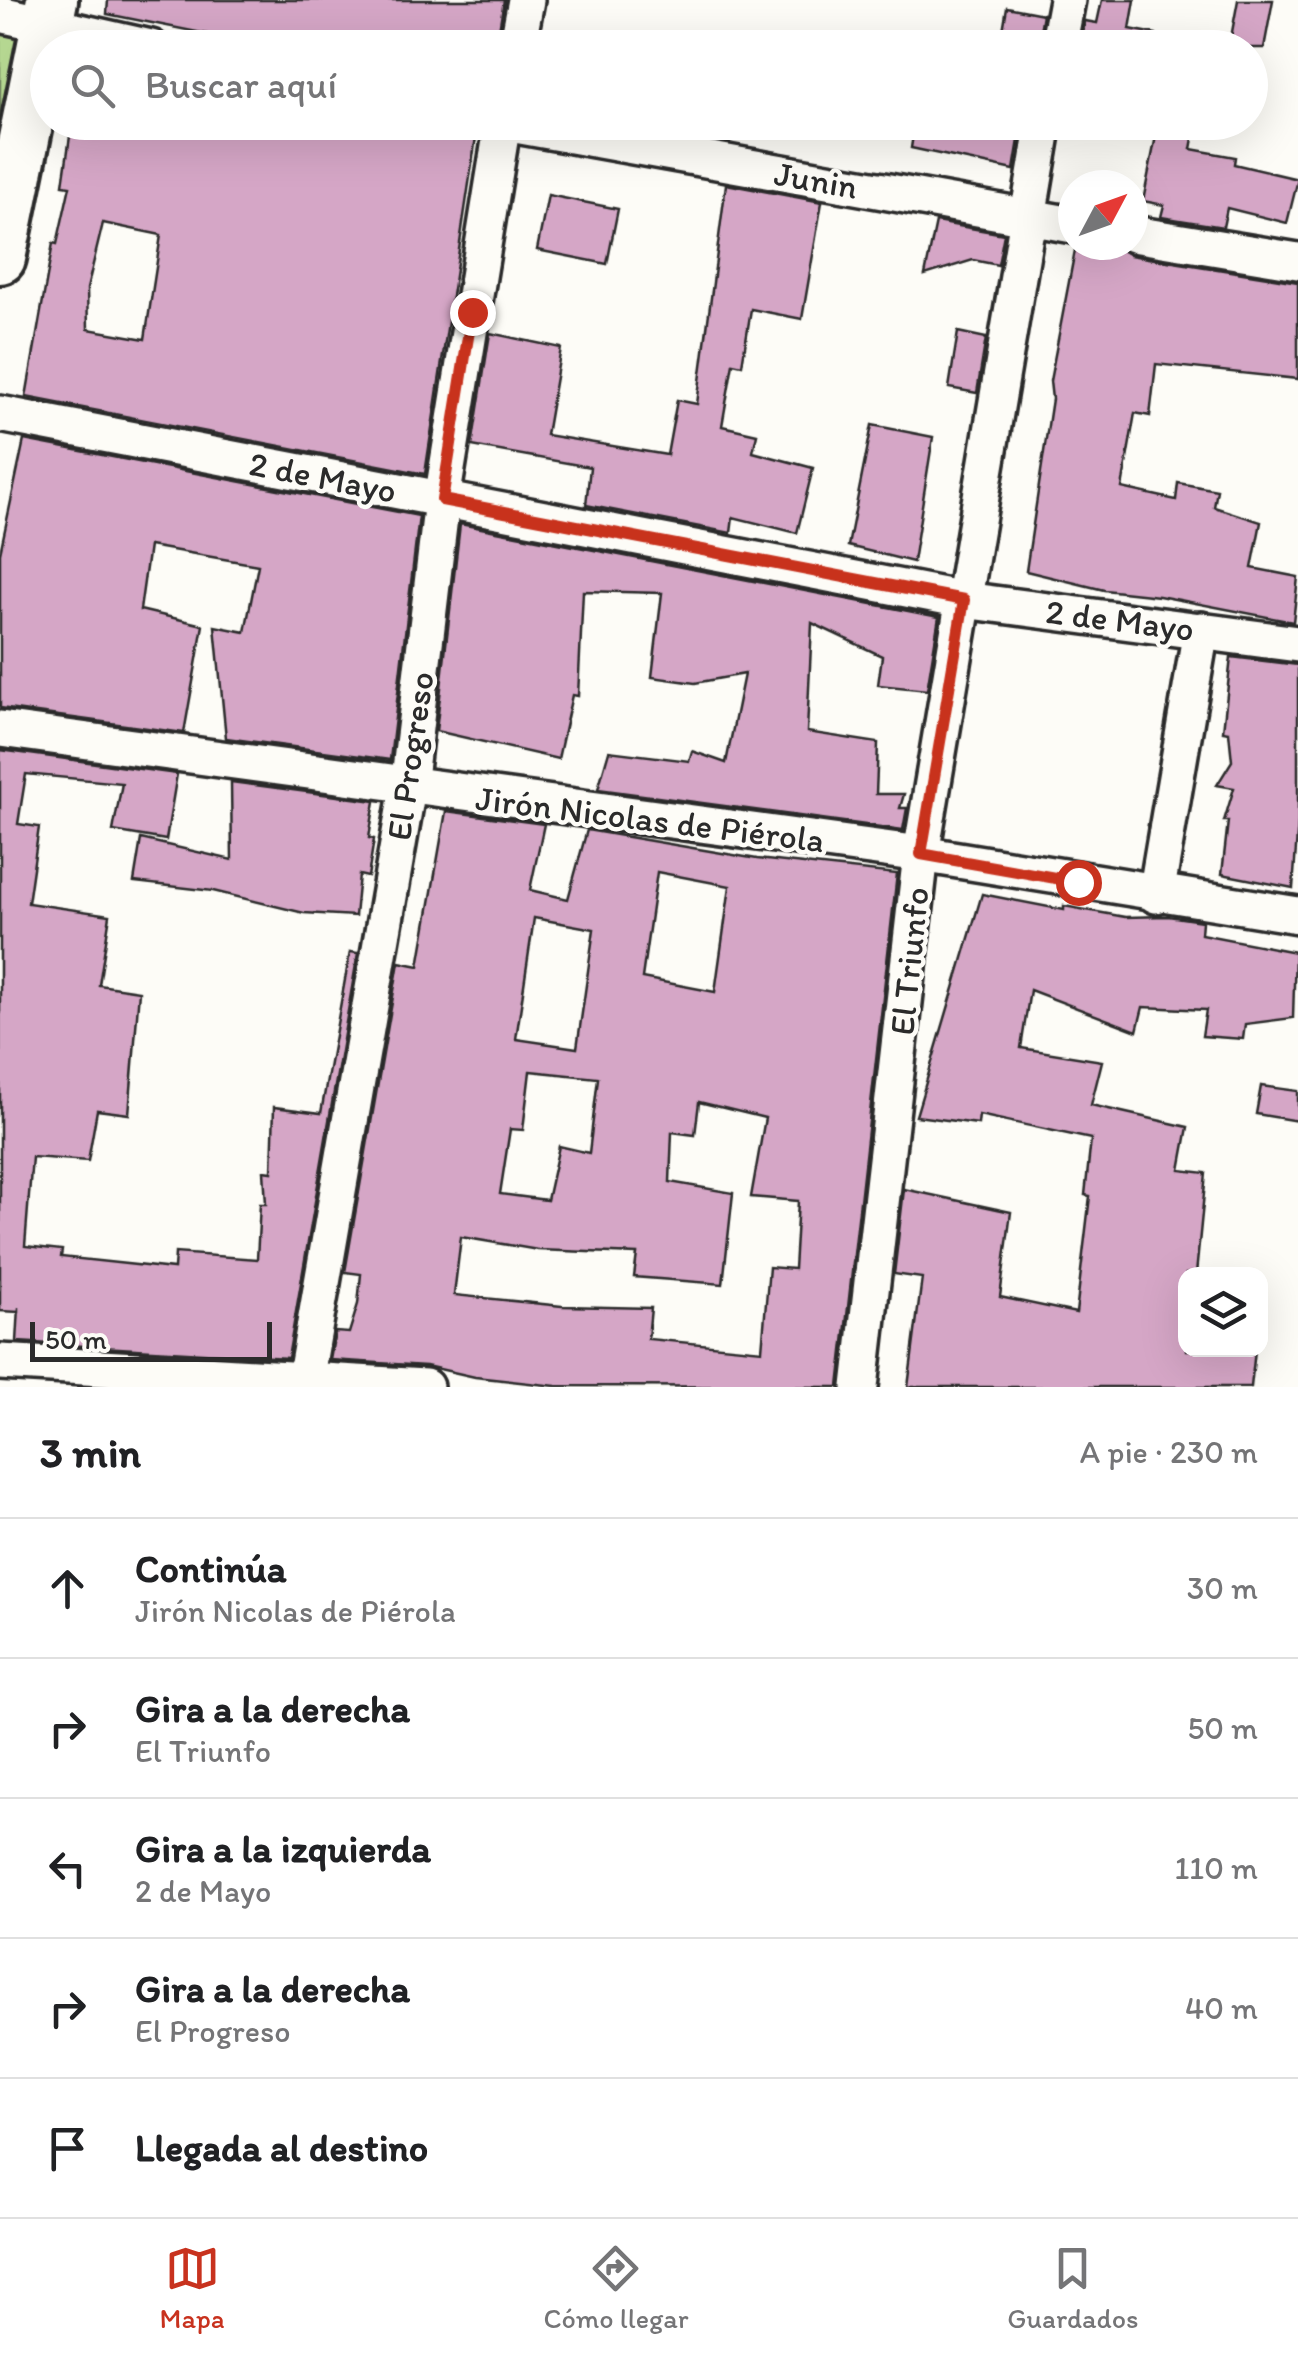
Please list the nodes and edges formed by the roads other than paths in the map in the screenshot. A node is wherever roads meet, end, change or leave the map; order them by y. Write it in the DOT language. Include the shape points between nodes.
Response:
graph roads {
  1 [pos="526,0"];
  2 [pos="1067,0"];
  3 [pos="33,13"];
  4 [pos="91,30"];
  5 [pos="520,30"];
  6 [pos="1061,30"];
  7 [pos="30,35"];
  8 [pos="499,140"];
  9 [pos="596,140"];
  10 [pos="1041,140"];
  11 [pos="1026,218"];
  12 [pos="1058,223"];
  13 [pos="1148,236"];
  14 [pos="0,258"];
  15 [pos="1298,261"];
  16 [pos="0,414"];
  17 [pos="442,500"];
  18 [pos="964,600"];
  19 [pos="1201,630"];
  20 [pos="1298,644"];
  21 [pos="0,729"];
  22 [pos="408,787"];
  23 [pos="921,854"];
  24 [pos="1156,895"];
  25 [pos="1298,916"];
  26 [pos="0,1362"];
  27 [pos="305,1383"];
  28 [pos="425,1387"];
  29 [pos="860,1387"];
  1 -- 5 [label="street"];
  2 -- 6 [label="street"];
  3 -- 4 [label="street"];
  7 -- 14 [label="main road"];
  8 -- 17 [label="street, El Progreso"];
  9 -- 11 [label="street, Junin"];
  10 -- 11 [label="street, El Triunfo"];
  11 -- 12 [label="street, Junin"];
  11 -- 18 [label="street, El Triunfo"];
  13 -- 15 [label="street"];
  16 -- 17 [label="street, 2 de Mayo"];
  17 -- 18 [label="street, 2 de Mayo"];
  17 -- 22 [label="street, El Progreso"];
  18 -- 19 [label="street, 2 de Mayo"];
  18 -- 23 [label="street, El Triunfo"];
  19 -- 20 [label="street, 2 de Mayo"];
  19 -- 24 [label="street"];
  21 -- 22 [label="street, Jirón Nicolas de Piérola"];
  22 -- 23 [label="street, Jirón Nicolas de Piérola"];
  22 -- 27 [label="street, El Progreso"];
  23 -- 24 [label="street, Jirón Nicolas de Piérola"];
  23 -- 29 [label="street, El Triunfo"];
  24 -- 25 [label="street, Jirón Nicolas de Piérola"];
  26 -- 27 [label="street"];
  27 -- 28 [label="street"];
}
